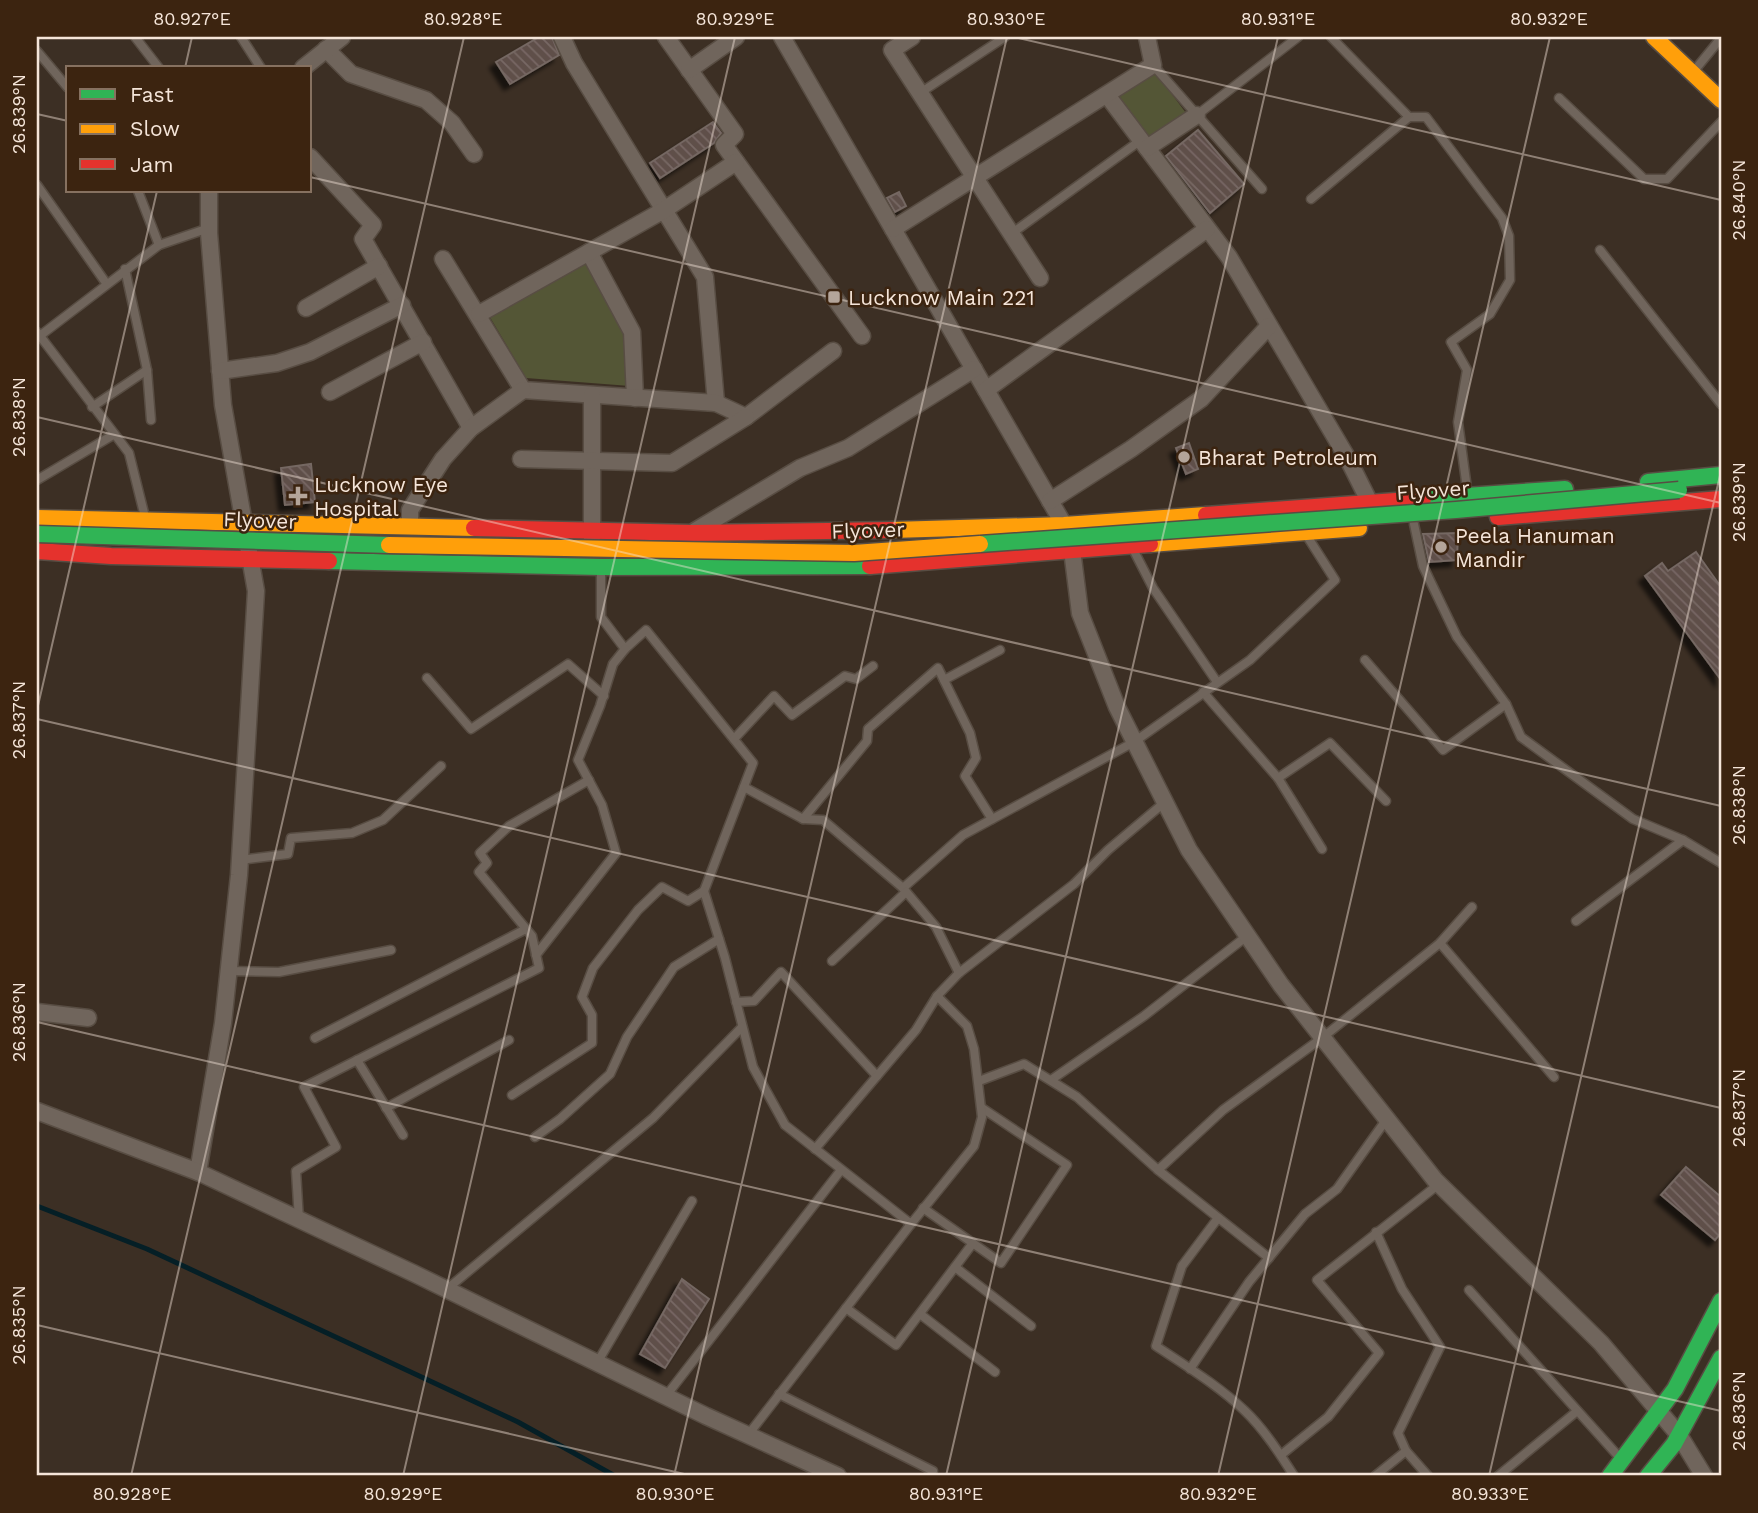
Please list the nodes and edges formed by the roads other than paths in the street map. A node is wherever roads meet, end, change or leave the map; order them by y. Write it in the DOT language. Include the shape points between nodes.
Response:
graph roads {
  1 [pos="135,37"];
  2 [pos="342,37"];
  3 [pos="562,37"];
  4 [pos="666,37"];
  5 [pos="736,37"];
  6 [pos="782,37"];
  7 [pos="912,37"];
  8 [pos="1005,37"];
  9 [pos="1147,37"];
  10 [pos="1298,37"];
  11 [pos="1331,37"];
  12 [pos="1654,37"];
  13 [pos="245,38"];
  14 [pos="1721,38"];
  15 [pos="326,49"];
  16 [pos="37,51"];
  17 [pos="1153,65"];
  18 [pos="157,66"];
  19 [pos="260,66"];
  20 [pos="305,66"];
  21 [pos="690,70"];
  22 [pos="1692,73"];
  23 [pos="66,86"];
  24 [pos="920,93"];
  25 [pos="1107,94"];
  26 [pos="1559,98"];
  27 [pos="1721,100"];
  28 [pos="1197,115"];
  29 [pos="1409,117"];
  30 [pos="1721,122"];
  31 [pos="1144,144"];
  32 [pos="474,154"];
  33 [pos="312,159"];
  34 [pos="736,163"];
  35 [pos="975,177"];
  36 [pos="37,185"];
  37 [pos="1262,189"];
  38 [pos="138,192"];
  39 [pos="209,192"];
  40 [pos="1311,199"];
  41 [pos="664,210"];
  42 [pos="209,228"];
  43 [pos="893,229"];
  44 [pos="1207,229"];
  45 [pos="1011,234"];
  46 [pos="159,245"];
  47 [pos="1600,250"];
  48 [pos="589,252"];
  49 [pos="443,259"];
  50 [pos="379,266"];
  51 [pos="125,269"];
  52 [pos="1040,278"];
  53 [pos="106,283"];
  54 [pos="402,305"];
  55 [pos="306,308"];
  56 [pos="479,314"];
  57 [pos="1269,326"];
  58 [pos="38,335"];
  59 [pos="862,335"];
  60 [pos="423,342"];
  61 [pos="833,351"];
  62 [pos="974,369"];
  63 [pos="147,370"];
  64 [pos="220,372"];
  65 [pos="523,390"];
  66 [pos="986,390"];
  67 [pos="330,392"];
  68 [pos="592,394"];
  69 [pos="635,398"];
  70 [pos="716,403"];
  71 [pos="1721,404"];
  72 [pos="92,407"];
  73 [pos="746,418"];
  74 [pos="151,420"];
  75 [pos="471,428"];
  76 [pos="113,435"];
  77 [pos="521,459"];
  78 [pos="590,461"];
  79 [pos="1721,477"];
  80 [pos="37,480"];
  81 [pos="1698,489"];
  82 [pos="1468,496"];
  83 [pos="1721,496"];
  84 [pos="1051,501"];
  85 [pos="1370,503"];
  86 [pos="37,518"];
  87 [pos="146,520"];
  88 [pos="243,521"];
  89 [pos="1414,524"];
  90 [pos="410,525"];
  91 [pos="1064,525"];
  92 [pos="1375,527"];
  93 [pos="590,530"];
  94 [pos="1304,532"];
  95 [pos="693,533"];
  96 [pos="37,534"];
  97 [pos="1131,546"];
  98 [pos="1072,550"];
  99 [pos="37,551"];
  100 [pos="252,557"];
  101 [pos="601,567"];
  102 [pos="625,649"];
  103 [pos="1000,650"];
  104 [pos="1365,660"];
  105 [pos="873,666"];
  106 [pos="427,678"];
  107 [pos="944,680"];
  108 [pos="1217,682"];
  109 [pos="1203,692"];
  110 [pos="604,696"];
  111 [pos="1506,704"];
  112 [pos="734,738"];
  113 [pos="1134,742"];
  114 [pos="441,766"];
  115 [pos="1278,778"];
  116 [pos="589,780"];
  117 [pos="744,787"];
  118 [pos="1387,801"];
  119 [pos="1165,802"];
  120 [pos="803,819"];
  121 [pos="992,819"];
  122 [pos="1683,840"];
  123 [pos="1322,849"];
  124 [pos="240,860"];
  125 [pos="1721,863"];
  126 [pos="905,890"];
  127 [pos="704,891"];
  128 [pos="1472,907"];
  129 [pos="1576,921"];
  130 [pos="526,929"];
  131 [pos="1247,936"];
  132 [pos="719,939"];
  133 [pos="1440,943"];
  134 [pos="391,950"];
  135 [pos="536,955"];
  136 [pos="832,961"];
  137 [pos="229,971"];
  138 [pos="958,973"];
  139 [pos="937,996"];
  140 [pos="736,1002"];
  141 [pos="37,1012"];
  142 [pos="88,1018"];
  143 [pos="742,1027"];
  144 [pos="315,1038"];
  145 [pos="1322,1038"];
  146 [pos="509,1040"];
  147 [pos="357,1060"];
  148 [pos="877,1076"];
  149 [pos="1554,1077"];
  150 [pos="1051,1080"];
  151 [pos="979,1081"];
  152 [pos="512,1096"];
  153 [pos="386,1108"];
  154 [pos="982,1108"];
  155 [pos="37,1111"];
  156 [pos="1386,1120"];
  157 [pos="403,1135"];
  158 [pos="534,1137"];
  159 [pos="815,1149"];
  160 [pos="841,1170"];
  161 [pos="1158,1170"];
  162 [pos="198,1172"];
  163 [pos="1438,1184"];
  164 [pos="692,1201"];
  165 [pos="923,1209"];
  166 [pos="1218,1218"];
  167 [pos="299,1220"];
  168 [pos="911,1224"];
  169 [pos="1376,1232"];
  170 [pos="973,1243"];
  171 [pos="1269,1258"];
  172 [pos="955,1267"];
  173 [pos="447,1289"];
  174 [pos="1469,1290"];
  175 [pos="1721,1301"];
  176 [pos="846,1308"];
  177 [pos="920,1314"];
  178 [pos="1031,1325"];
  179 [pos="1721,1358"];
  180 [pos="597,1363"];
  181 [pos="1191,1369"];
  182 [pos="995,1372"];
  183 [pos="779,1394"];
  184 [pos="666,1396"];
  185 [pos="1576,1412"];
  186 [pos="1660,1412"];
  187 [pos="748,1435"];
  188 [pos="1679,1435"];
  189 [pos="1406,1451"];
  190 [pos="1281,1455"];
  191 [pos="1622,1461"];
  192 [pos="933,1471"];
  193 [pos="838,1476"];
  194 [pos="1294,1476"];
  195 [pos="1375,1476"];
  196 [pos="1428,1476"];
  197 [pos="1498,1476"];
  198 [pos="1610,1476"];
  199 [pos="1648,1476"];
  200 [pos="1704,1476"];
  1 -- 18 [label="lane"];
  2 -- 15 [label="street"];
  3 -- 41 [label="street"];
  4 -- 21 [label="street"];
  5 -- 21 [label="street"];
  6 -- 43 [label="street"];
  7 -- 24 [label="street" via="892,50"];
  8 -- 24 [label="lane"];
  9 -- 17 [label="street"];
  10 -- 28 [label="lane"];
  11 -- 29 [label="lane"];
  12 -- 22 [label="main road"];
  13 -- 19 [label="lane"];
  14 -- 22 [label="lane"];
  15 -- 20 [label="street"];
  15 -- 32 [label="street" via="351,74 426,100 452,123"];
  16 -- 23 [label="lane"];
  17 -- 25 [label="street"];
  17 -- 28 [label="lane"];
  21 -- 34 [label="street" via="735,134 723,145"];
  22 -- 27 [label="main road"];
  24 -- 35 [label="street"];
  25 -- 31 [label="street"];
  25 -- 35 [label="street"];
  26 -- 30 [label="lane" via="1644,179 1667,178"];
  28 -- 31 [label="street"];
  28 -- 37 [label="lane"];
  29 -- 40 [label="lane"];
  29 -- 82 [label="lane" via="1426,117 1502,218 1509,236 1510,280 1490,314 1451,342 1467,370 1458,422"];
  31 -- 44 [label="street"];
  31 -- 45 [label="lane"];
  33 -- 50 [label="street" via="373,225 363,239"];
  34 -- 41 [label="street"];
  34 -- 59 [label="street"];
  35 -- 43 [label="street"];
  35 -- 45 [label="street"];
  36 -- 53 [label="lane"];
  38 -- 46 [label="lane"];
  39 -- 42 [label="street"];
  41 -- 48 [label="street"];
  41 -- 70 [label="street" via="705,276"];
  42 -- 46 [label="lane"];
  42 -- 64 [label="street"];
  43 -- 62 [label="street"];
  44 -- 57 [label="street"];
  44 -- 66 [label="street"];
  45 -- 52 [label="street"];
  46 -- 51 [label="lane"];
  47 -- 71 [label="lane"];
  48 -- 56 [label="street"];
  48 -- 69 [label="street" via="632,332"];
  49 -- 56 [label="street"];
  50 -- 54 [label="street"];
  50 -- 55 [label="street"];
  51 -- 53 [label="lane"];
  51 -- 63 [label="lane"];
  53 -- 58 [label="lane"];
  54 -- 60 [label="street"];
  54 -- 64 [label="street" via="310,352 278,363"];
  56 -- 65 [label="street"];
  57 -- 84 [label="street" via="1201,399"];
  57 -- 85 [label="street"];
  58 -- 72 [label="lane"];
  60 -- 67 [label="street"];
  60 -- 75 [label="street"];
  61 -- 73 [label="street"];
  62 -- 66 [label="street"];
  62 -- 95 [label="street" via="848,448 800,468"];
  63 -- 72 [label="lane"];
  63 -- 74 [label="lane"];
  64 -- 88 [label="street"];
  65 -- 68 [label="street"];
  65 -- 75 [label="street"];
  66 -- 84 [label="street"];
  68 -- 69 [label="street"];
  68 -- 78 [label="street"];
  69 -- 70 [label="street"];
  70 -- 73 [label="street"];
  72 -- 76 [label="lane"];
  73 -- 78 [label="street" via="672,463"];
  75 -- 90 [label="street" via="443,459 410,510"];
  76 -- 80 [label="lane"];
  76 -- 87 [label="lane" via="129,453"];
  77 -- 78 [label="street"];
  78 -- 93 [label="street"];
  79 -- 81 [label="main road, Flyover"];
  79 -- 82 [label="main road"];
  81 -- 83 [label="main road, Flyover"];
  81 -- 96 [label="main road, Flyover, bridge" via="854,553"];
  82 -- 85 [label="main road"];
  83 -- 89 [label="main road"];
  84 -- 91 [label="street"];
  85 -- 91 [label="main road"];
  85 -- 92 [label="street"];
  86 -- 87 [label="main road"];
  87 -- 88 [label="main road"];
  88 -- 90 [label="main road"];
  88 -- 100 [label="street"];
  89 -- 92 [label="main road"];
  89 -- 111 [label="lane" via="1423,566 1457,637"];
  90 -- 93 [label="main road"];
  91 -- 95 [label="main road"];
  91 -- 98 [label="street"];
  92 -- 94 [label="main road"];
  93 -- 95 [label="main road"];
  93 -- 101 [label="street"];
  94 -- 97 [label="main road"];
  94 -- 108 [label="lane" via="1335,580 1250,660"];
  97 -- 98 [label="main road"];
  97 -- 108 [label="lane" via="1153,588"];
  98 -- 101 [label="main road" via="856,567"];
  98 -- 113 [label="street" via="1080,613"];
  99 -- 100 [label="main road"];
  100 -- 101 [label="main road"];
  100 -- 124 [label="street" via="256,591"];
  101 -- 102 [label="lane" via="601,617"];
  102 -- 110 [label="lane" via="613,664"];
  102 -- 112 [label="lane" via="646,631"];
  103 -- 107 [label="lane"];
  104 -- 111 [label="lane" via="1443,750"];
  105 -- 112 [label="lane" via="856,679 845,676 792,715 774,696"];
  106 -- 110 [label="lane" via="471,729 568,664"];
  107 -- 120 [label="lane" via="938,668 868,729 867,741"];
  107 -- 121 [label="lane" via="970,733 976,758 965,776"];
  108 -- 109 [label="lane"];
  109 -- 113 [label="lane"];
  109 -- 115 [label="lane"];
  110 -- 116 [label="lane" via="578,760"];
  111 -- 122 [label="lane" via="1521,737 1633,819"];
  112 -- 117 [label="lane" via="754,763"];
  113 -- 119 [label="street"];
  113 -- 121 [label="lane"];
  114 -- 124 [label="lane" via="383,820 352,833 291,838 288,854"];
  115 -- 118 [label="lane" via="1331,743"];
  115 -- 123 [label="lane"];
  116 -- 130 [label="lane" via="509,826 480,853 487,863 479,872"];
  116 -- 135 [label="lane" via="602,805 615,853"];
  117 -- 120 [label="lane"];
  117 -- 127 [label="lane"];
  119 -- 131 [label="street" via="1189,850"];
  119 -- 138 [label="lane" via="1074,884"];
  120 -- 126 [label="lane" via="823,820"];
  121 -- 126 [label="lane" via="963,835"];
  122 -- 125 [label="lane"];
  122 -- 129 [label="lane"];
  124 -- 137 [label="street"];
  126 -- 136 [label="lane"];
  126 -- 138 [label="lane" via="936,927"];
  127 -- 132 [label="lane"];
  127 -- 152 [label="lane" via="688,901 662,887 638,910 593,968 582,998 592,1014 592,1043"];
  128 -- 133 [label="lane"];
  130 -- 135 [label="lane"];
  130 -- 144 [label="lane"];
  131 -- 145 [label="street"];
  131 -- 150 [label="lane"];
  132 -- 140 [label="lane"];
  132 -- 158 [label="lane" via="674,967 626,1037 610,1074"];
  133 -- 145 [label="lane"];
  133 -- 149 [label="lane"];
  134 -- 137 [label="lane" via="279,972"];
  135 -- 147 [label="lane" via="539,968"];
  137 -- 162 [label="street"];
  138 -- 139 [label="lane"];
  139 -- 148 [label="lane" via="916,1030"];
  139 -- 151 [label="lane" via="967,1027"];
  140 -- 143 [label="lane"];
  140 -- 148 [label="lane" via="754,1001 781,972"];
  141 -- 142 [label="street"];
  143 -- 159 [label="lane" via="753,1067 785,1125"];
  143 -- 173 [label="lane" via="653,1118"];
  145 -- 156 [label="street"];
  145 -- 161 [label="lane" via="1223,1110"];
  146 -- 153 [label="lane"];
  147 -- 153 [label="lane"];
  147 -- 167 [label="lane" via="304,1087 336,1147 296,1171"];
  148 -- 159 [label="lane"];
  150 -- 151 [label="lane" via="1024,1064"];
  150 -- 161 [label="lane" via="1077,1097"];
  151 -- 154 [label="lane"];
  153 -- 157 [label="lane"];
  154 -- 165 [label="lane" via="974,1146"];
  154 -- 170 [label="lane" via="1067,1165 1001,1263"];
  155 -- 162 [label="street"];
  156 -- 163 [label="street"];
  156 -- 171 [label="lane" via="1337,1189 1305,1214"];
  159 -- 160 [label="lane"];
  160 -- 168 [label="lane"];
  160 -- 184 [label="lane"];
  161 -- 166 [label="lane"];
  162 -- 167 [label="street"];
  163 -- 169 [label="lane"];
  163 -- 186 [label="street" via="1601,1343"];
  164 -- 180 [label="lane"];
  165 -- 168 [label="lane"];
  165 -- 170 [label="lane"];
  166 -- 171 [label="lane"];
  166 -- 181 [label="lane" via="1182,1266 1156,1346"];
  167 -- 173 [label="street"];
  168 -- 176 [label="lane"];
  169 -- 189 [label="lane" via="1402,1290 1440,1348 1398,1433"];
  169 -- 190 [label="lane" via="1317,1280 1379,1353 1328,1417"];
  170 -- 172 [label="lane"];
  171 -- 181 [label="lane"];
  172 -- 177 [label="lane"];
  172 -- 178 [label="lane"];
  173 -- 180 [label="street"];
  174 -- 185 [label="lane"];
  175 -- 186 [label="main road"];
  176 -- 177 [label="lane" via="896,1345"];
  176 -- 183 [label="lane"];
  177 -- 182 [label="lane"];
  179 -- 188 [label="main road"];
  180 -- 184 [label="street"];
  181 -- 190 [label="lane" via="1246,1411"];
  183 -- 187 [label="lane"];
  183 -- 192 [label="lane"];
  184 -- 187 [label="street"];
  185 -- 191 [label="lane"];
  185 -- 197 [label="lane"];
  186 -- 188 [label="street"];
  186 -- 191 [label="main road"];
  187 -- 193 [label="street"];
  188 -- 199 [label="main road"];
  188 -- 200 [label="street"];
  189 -- 195 [label="lane"];
  189 -- 196 [label="lane"];
  190 -- 194 [label="lane"];
  191 -- 198 [label="main road"];
}
